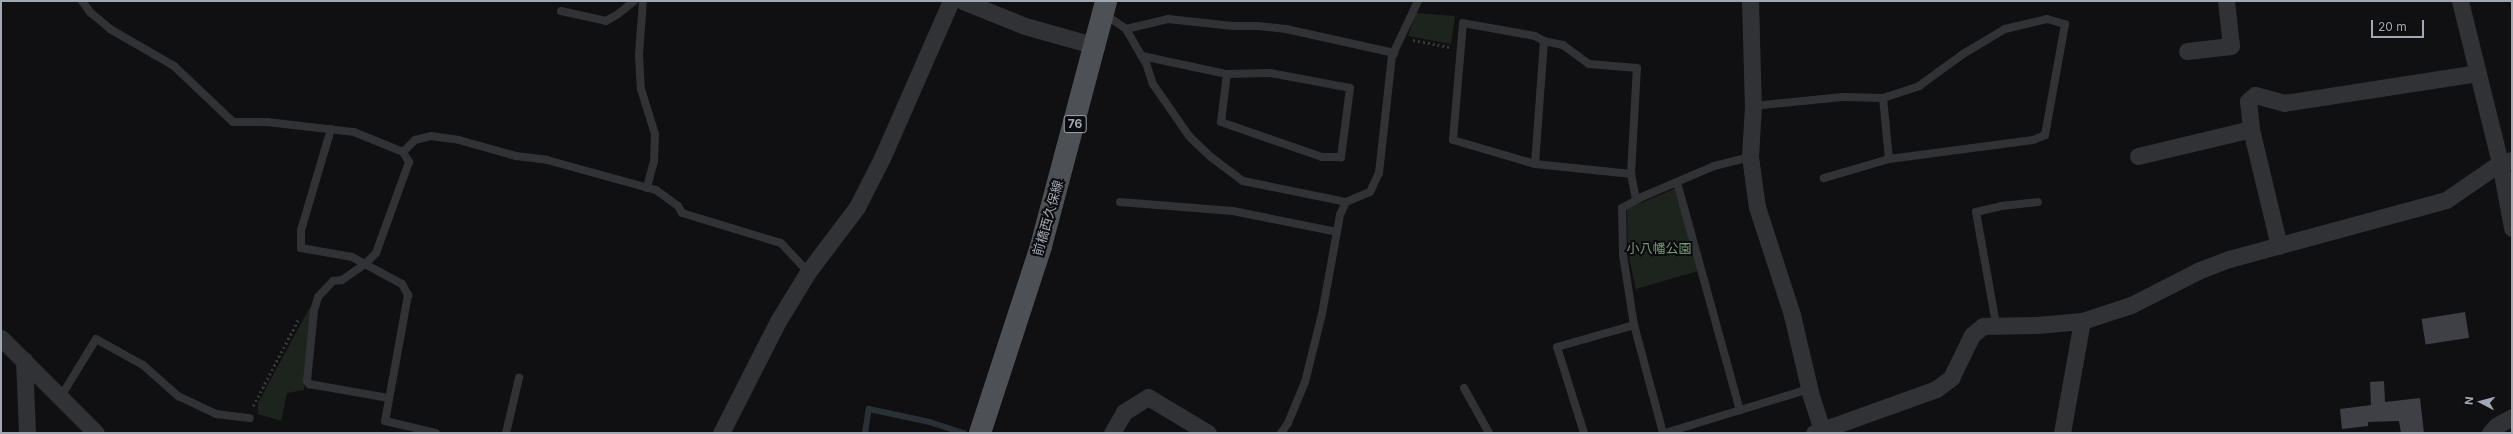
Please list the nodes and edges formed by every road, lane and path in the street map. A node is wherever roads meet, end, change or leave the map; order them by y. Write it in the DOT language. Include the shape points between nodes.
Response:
graph roads {
  1 [pos="82,1"];
  2 [pos="634,1"];
  3 [pos="643,1"];
  4 [pos="950,1"];
  5 [pos="963,1"];
  6 [pos="1418,1"];
  7 [pos="1750,1"];
  8 [pos="2226,1"];
  9 [pos="2460,1"];
  10 [pos="1105,8"];
  11 [pos="561,10"];
  12 [pos="1126,29"];
  13 [pos="1401,38"];
  14 [pos="1544,41"];
  15 [pos="1096,46"];
  16 [pos="1460,49"];
  17 [pos="2187,51"];
  18 [pos="1394,53"];
  19 [pos="1142,56"];
  20 [pos="2478,73"];
  21 [pos="1227,74"];
  22 [pos="1883,98"];
  23 [pos="1753,106"];
  24 [pos="331,129"];
  25 [pos="2251,129"];
  26 [pos="404,152"];
  27 [pos="2138,156"];
  28 [pos="1750,157"];
  29 [pos="1889,159"];
  30 [pos="2506,162"];
  31 [pos="1535,164"];
  32 [pos="1631,174"];
  33 [pos="1824,178"];
  34 [pos="1677,182"];
  35 [pos="647,188"];
  36 [pos="1636,199"];
  37 [pos="1120,202"];
  38 [pos="1346,202"];
  39 [pos="2038,202"];
  40 [pos="2512,228"];
  41 [pos="1337,232"];
  42 [pos="2279,246"];
  43 [pos="365,264"];
  44 [pos="808,272"];
  45 [pos="302,312"];
  46 [pos="2082,321"];
  47 [pos="1996,324"];
  48 [pos="1634,325"];
  49 [pos="1,338"];
  50 [pos="24,360"];
  51 [pos="519,378"];
  52 [pos="1464,388"];
  53 [pos="1809,390"];
  54 [pos="388,398"];
  55 [pos="60,399"];
  56 [pos="1740,410"];
  57 [pos="2512,417"];
  58 [pos="250,418"];
  59 [pos="1818,432"];
  60 [pos="27,433"];
  61 [pos="96,433"];
  62 [pos="436,433"];
  63 [pos="506,433"];
  64 [pos="721,433"];
  65 [pos="980,433"];
  66 [pos="1112,433"];
  67 [pos="1208,433"];
  68 [pos="1281,433"];
  69 [pos="1489,433"];
  70 [pos="1584,433"];
  71 [pos="1664,433"];
  72 [pos="2062,433"];
  73 [pos="2490,433"];
  1 -- 24 [label="lane" via="90,12 110,29 174,66 232,122 266,122"];
  2 -- 11 [label="lane" via="606,21"];
  3 -- 35 [label="lane" via="638,54 641,89 656,134 654,161"];
  4 -- 44 [label="street" via="882,158 860,200"];
  5 -- 15 [label="street" via="1025,26"];
  6 -- 13 [label="lane"];
  7 -- 23 [label="street"];
  8 -- 17 [label="street" via="2231,46"];
  9 -- 20 [label="street"];
  10 -- 12 [label="lane"];
  10 -- 15 [label="main road, 前橋西久保線 / 76"];
  12 -- 18 [label="lane" via="1168,19 1258,26 1286,29"];
  12 -- 19 [label="lane"];
  13 -- 16 [label="path"];
  13 -- 18 [label="lane"];
  14 -- 16 [label="lane" via="1535,36 1463,23"];
  14 -- 31 [label="lane"];
  14 -- 32 [label="lane" via="1563,45 1590,64 1637,68"];
  15 -- 65 [label="main road, 前橋西久保線 / 76" via="1041,246"];
  16 -- 31 [label="lane" via="1453,140"];
  18 -- 38 [label="lane" via="1386,98 1384,142 1379,173 1370,192"];
  19 -- 21 [label="lane"];
  19 -- 38 [label="lane" via="1153,84 1189,136 1211,157 1243,181"];
  20 -- 25 [label="street" via="2284,103 2255,95 2248,101"];
  20 -- 30 [label="street"];
  21 -- 21 [label="lane" via="1270,73 1350,88 1341,157 1322,157 1221,122"];
  22 -- 23 [label="lane" via="1844,97"];
  22 -- 29 [label="lane"];
  22 -- 29 [label="lane" via="1920,86 1963,54 2005,29 2047,20 2065,24 2045,135 2033,140"];
  23 -- 28 [label="street"];
  24 -- 26 [label="lane" via="354,132"];
  24 -- 43 [label="lane" via="301,230 301,248 352,257"];
  25 -- 27 [label="street"];
  25 -- 42 [label="street"];
  26 -- 35 [label="lane" via="415,140 431,136 459,140 516,156 547,160"];
  26 -- 43 [label="lane" via="410,162 376,253"];
  28 -- 34 [label="lane" via="1714,166"];
  28 -- 53 [label="street" via="1758,207 1792,315"];
  29 -- 33 [label="lane"];
  30 -- 40 [label="street"];
  30 -- 42 [label="street" via="2446,200"];
  31 -- 32 [label="lane"];
  32 -- 36 [label="lane"];
  34 -- 36 [label="lane"];
  34 -- 56 [label="lane"];
  35 -- 44 [label="lane" via="656,190 678,206 682,213 781,243"];
  36 -- 48 [label="lane" via="1622,208 1623,255"];
  37 -- 41 [label="lane" via="1233,211"];
  38 -- 41 [label="lane" via="1340,215"];
  39 -- 47 [label="lane" via="1976,212"];
  41 -- 68 [label="lane" via="1322,314 1305,382 1288,423"];
  42 -- 46 [label="street" via="2200,270 2131,305"];
  43 -- 54 [label="lane" via="402,284 408,295"];
  43 -- 54 [label="lane" via="342,280 333,281 318,297 314,311 307,380 309,384"];
  44 -- 64 [label="street" via="775,327"];
  45 -- 58 [label="path" via="254,403"];
  46 -- 47 [label="street" via="2037,326"];
  46 -- 72 [label="street"];
  47 -- 59 [label="street" via="1983,326 1972,335 1951,378 1936,389"];
  48 -- 70 [label="lane" via="1557,347"];
  48 -- 71 [label="lane"];
  49 -- 50 [label="street"];
  50 -- 55 [label="street"];
  50 -- 60 [label="street"];
  51 -- 63 [label="lane"];
  52 -- 69 [label="lane"];
  53 -- 56 [label="lane"];
  53 -- 59 [label="street"];
  54 -- 62 [label="lane" via="385,421"];
  55 -- 58 [label="lane" via="96,339 143,365 178,396 216,414"];
  55 -- 61 [label="street"];
  56 -- 71 [label="lane"];
  57 -- 73 [label="street" via="2496,426"];
  66 -- 67 [label="street" via="1124,412 1148,397"];
}
